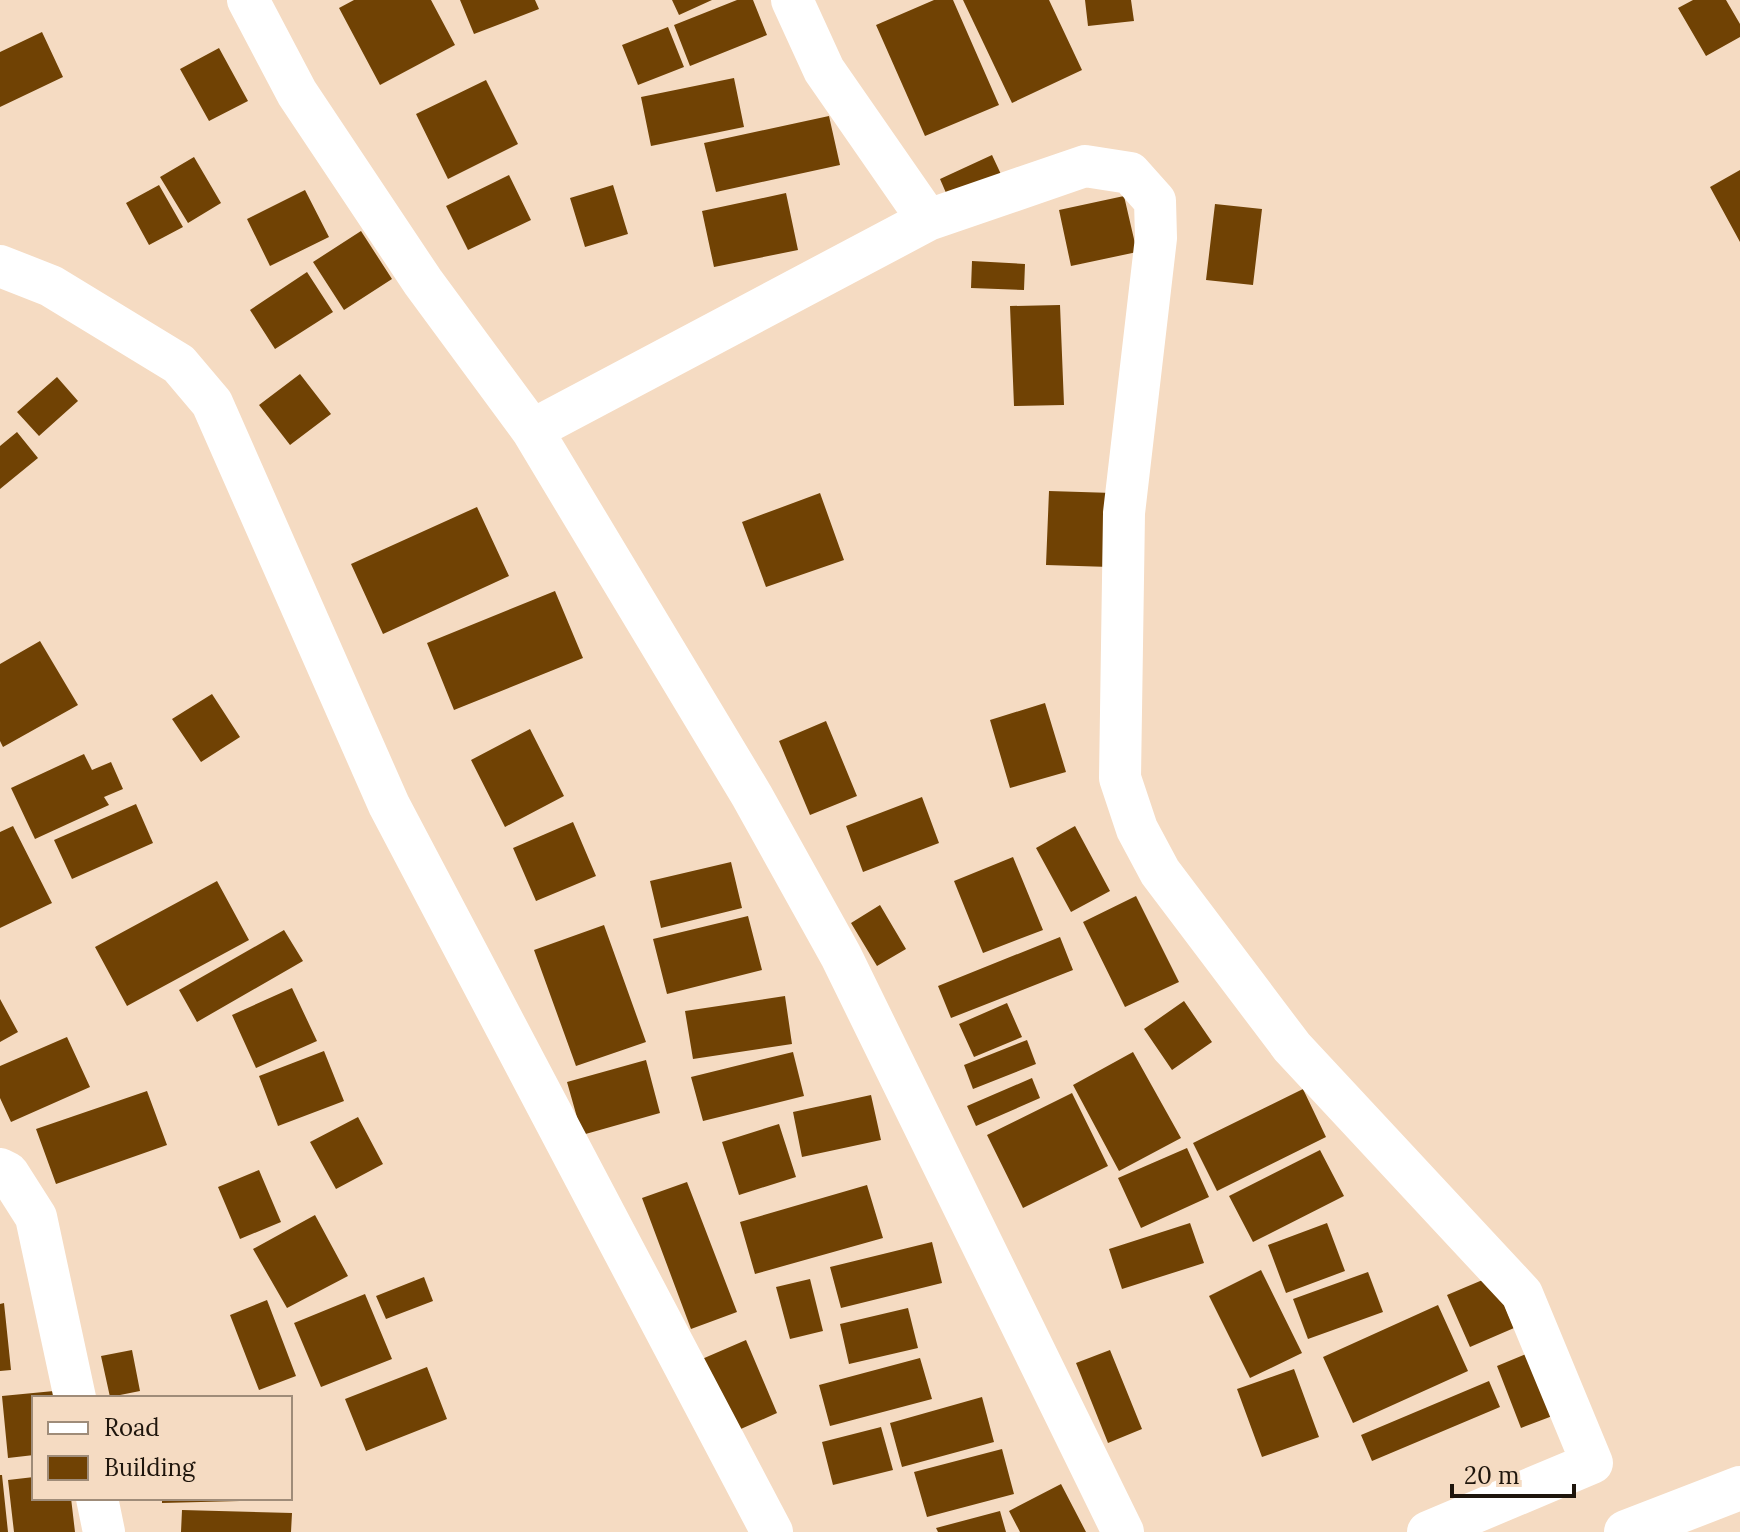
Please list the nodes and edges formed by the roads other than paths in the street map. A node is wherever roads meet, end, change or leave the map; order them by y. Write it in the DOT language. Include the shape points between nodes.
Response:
graph roads {
  1 [pos="248,0"];
  2 [pos="792,0"];
  3 [pos="928,220"];
  4 [pos="0,266"];
  5 [pos="532,430"];
  6 [pos="0,1169"];
  7 [pos="75,1396"];
  8 [pos="1740,1488"];
  9 [pos="97,1500"];
  10 [pos="104,1532"];
  11 [pos="772,1532"];
  12 [pos="1123,1532"];
  13 [pos="1428,1532"];
  14 [pos="1626,1532"];
  1 -- 5 [label="street" via="297,93 423,282"];
  2 -- 3 [label="street" via="824,70"];
  3 -- 5 [label="street"];
  3 -- 13 [label="street" via="1085,166 1130,173 1155,201 1156,238 1124,513 1120,778 1137,829 1160,872 1292,1047 1522,1294 1592,1463"];
  4 -- 11 [label="street" via="51,286 179,364 212,403 389,805"];
  5 -- 12 [label="street" via="752,796 841,956"];
  6 -- 7 [label="street" via="36,1217"];
  8 -- 14 [label="main road"];
  9 -- 10 [label="street"];
}
